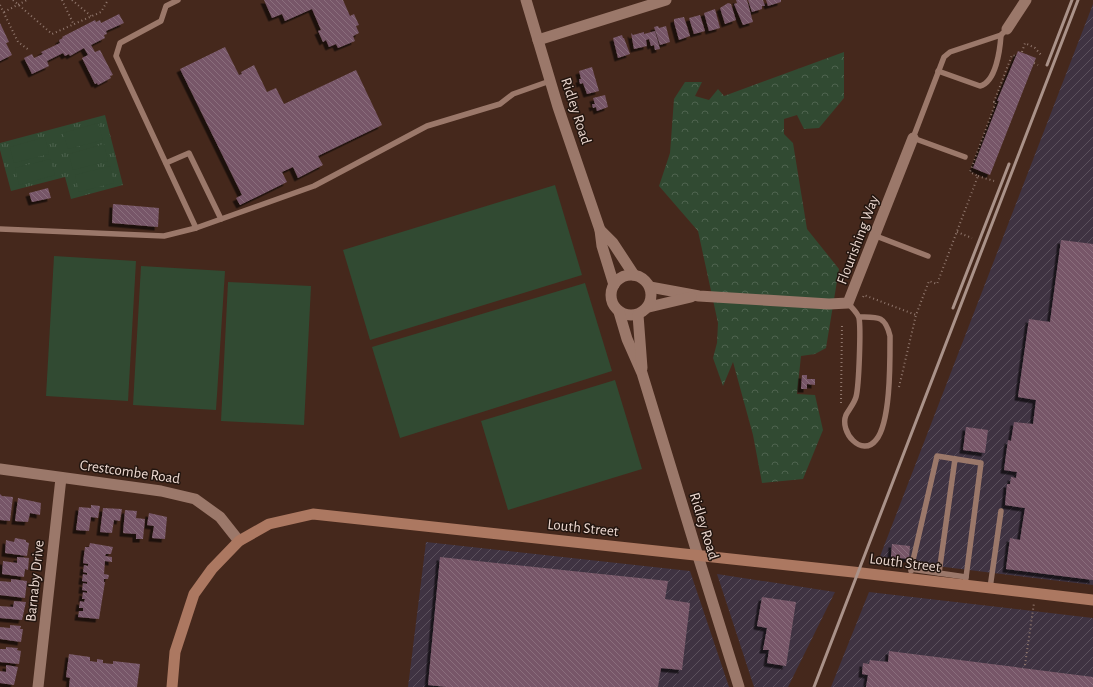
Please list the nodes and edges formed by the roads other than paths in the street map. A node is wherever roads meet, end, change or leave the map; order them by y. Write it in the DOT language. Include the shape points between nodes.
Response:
graph roads {
  1 [pos="178,0"];
  2 [pos="526,0"];
  3 [pos="666,0"];
  4 [pos="1026,0"];
  5 [pos="1004,32"];
  6 [pos="538,40"];
  7 [pos="938,71"];
  8 [pos="550,81"];
  9 [pos="913,138"];
  10 [pos="965,157"];
  11 [pos="166,163"];
  12 [pos="221,219"];
  13 [pos="196,228"];
  14 [pos="0,229"];
  15 [pos="600,230"];
  16 [pos="876,236"];
  17 [pos="928,256"];
  18 [pos="634,275"];
  19 [pos="614,284"];
  20 [pos="650,287"];
  21 [pos="699,296"];
  22 [pos="854,302"];
  23 [pos="648,306"];
  24 [pos="619,312"];
  25 [pos="638,314"];
  26 [pos="859,317"];
  27 [pos="642,373"];
  28 [pos="955,459"];
  29 [pos="0,469"];
  30 [pos="61,478"];
  31 [pos="1001,511"];
  32 [pos="239,541"];
  33 [pos="698,556"];
  34 [pos="939,573"];
  35 [pos="910,574"];
  36 [pos="966,581"];
  37 [pos="990,588"];
  38 [pos="1093,600"];
  39 [pos="38,687"];
  40 [pos="172,687"];
  41 [pos="739,687"];
  1 -- 11 [label="lane" via="166,6 161,21 120,43 116,56"];
  2 -- 6 [label="street, Ridley Road"];
  3 -- 6 [label="street"];
  4 -- 5 [label="street"];
  5 -- 7 [label="lane" via="950,52 944,57"];
  5 -- 7 [label="lane" via="998,59 986,85 980,86"];
  6 -- 8 [label="street, Ridley Road"];
  7 -- 9 [label="lane"];
  8 -- 12 [label="lane" via="513,94 500,104 427,126 314,186"];
  8 -- 15 [label="street, Ridley Road"];
  9 -- 10 [label="lane"];
  9 -- 16 [label="street, Flourishing Way"];
  11 -- 12 [label="lane" via="189,153"];
  11 -- 13 [label="lane"];
  12 -- 13 [label="lane"];
  13 -- 14 [label="lane" via="164,236"];
  15 -- 18 [label="street, Ridley Road"];
  15 -- 19 [label="street, Ridley Road" via="602,246"];
  16 -- 17 [label="lane"];
  16 -- 22 [label="street, Flourishing Way"];
  18 -- 19 [label="street" via="620,278"];
  18 -- 20 [label="street" via="641,277"];
  19 -- 24 [label="street" via="612,302"];
  20 -- 21 [label="street, Flourishing Way"];
  20 -- 23 [label="street" via="651,300"];
  21 -- 22 [label="street, Flourishing Way" via="829,304"];
  21 -- 23 [label="street, Flourishing Way"];
  22 -- 26 [label="lane"];
  23 -- 25 [label="street"];
  24 -- 25 [label="street" via="626,315"];
  24 -- 27 [label="street, Ridley Road" via="627,339"];
  25 -- 27 [label="street, Ridley Road"];
  26 -- 26 [label="lane" via="857,390 844,424 846,434 861,446 870,445 876,440 886,418 890,336 888,326 883,320 877,317"];
  27 -- 33 [label="street, Ridley Road"];
  28 -- 34 [label="lane"];
  28 -- 35 [label="lane" via="937,456"];
  28 -- 36 [label="lane" via="981,463"];
  29 -- 30 [label="street, Crestcombe Road"];
  30 -- 32 [label="street, Crestcombe Road" via="161,491 195,499 220,518"];
  30 -- 39 [label="street, Barnaby Drive"];
  31 -- 37 [label="lane"];
  32 -- 33 [label="main road, Louth Street" via="269,524 313,514"];
  32 -- 40 [label="main road, Louth Street" via="212,569 194,594 175,652"];
  33 -- 35 [label="main road, Louth Street"];
  33 -- 41 [label="street, Ridley Road"];
  34 -- 35 [label="lane"];
  34 -- 36 [label="lane"];
  35 -- 36 [label="main road, Louth Street"];
  36 -- 37 [label="main road, Louth Street"];
  37 -- 38 [label="main road, Louth Street"];
}
